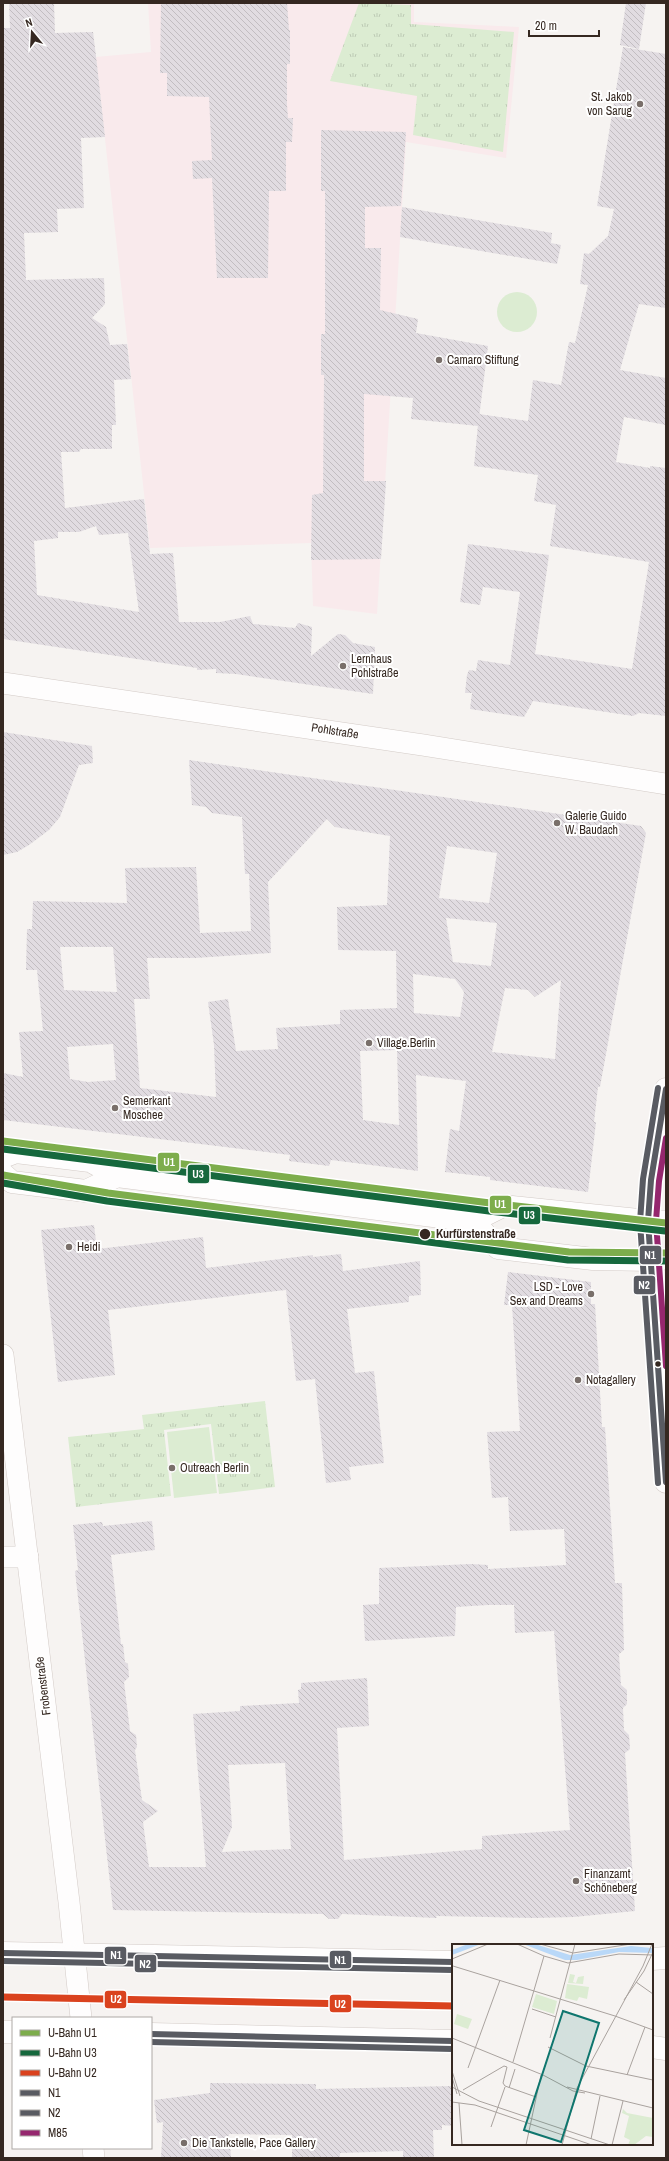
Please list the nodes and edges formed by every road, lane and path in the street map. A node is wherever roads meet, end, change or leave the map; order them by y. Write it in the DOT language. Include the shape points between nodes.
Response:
graph roads {
  1 [pos="3,683"];
  2 [pos="666,784"];
  3 [pos="666,1089"];
  4 [pos="3,1157"];
  5 [pos="3,1174"];
  6 [pos="117,1176"];
  7 [pos="473,1221"];
  8 [pos="657,1221"];
  9 [pos="658,1259"];
  10 [pos="3,1355"];
  11 [pos="666,1482"];
  12 [pos="3,1557"];
  13 [pos="28,1557"];
  14 [pos="3,1953"];
  15 [pos="75,1955"];
  16 [pos="666,1958"];
  17 [pos="653,1959"];
  18 [pos="452,1962"];
  19 [pos="81,2017"];
  20 [pos="152,2034"];
  21 [pos="452,2041"];
  22 [pos="653,2047"];
  23 [pos="666,2048"];
  1 -- 2 [label="street, Pohlstraße"];
  3 -- 8 [label="main road" via="651,1180"];
  4 -- 6 [label="main road" via="16,1152 90,1161"];
  5 -- 6 [label="main road" via="12,1182 86,1191"];
  6 -- 7 [label="main road"];
  7 -- 8 [label="main road" via="503,1206"];
  7 -- 9 [label="main road" via="498,1248 594,1259"];
  8 -- 9 [label="main road"];
  9 -- 11 [label="main road"];
  10 -- 13 [label="street, Frobenstraße"];
  12 -- 13 [label="street"];
  13 -- 15 [label="street, Frobenstraße"];
  14 -- 15 [label="main road"];
  15 -- 18 [label="main road"];
  15 -- 19 [label="street, Frobenstraße"];
  16 -- 17 [label="main road"];
  20 -- 21 [label="main road"];
  22 -- 23 [label="main road"];
}
